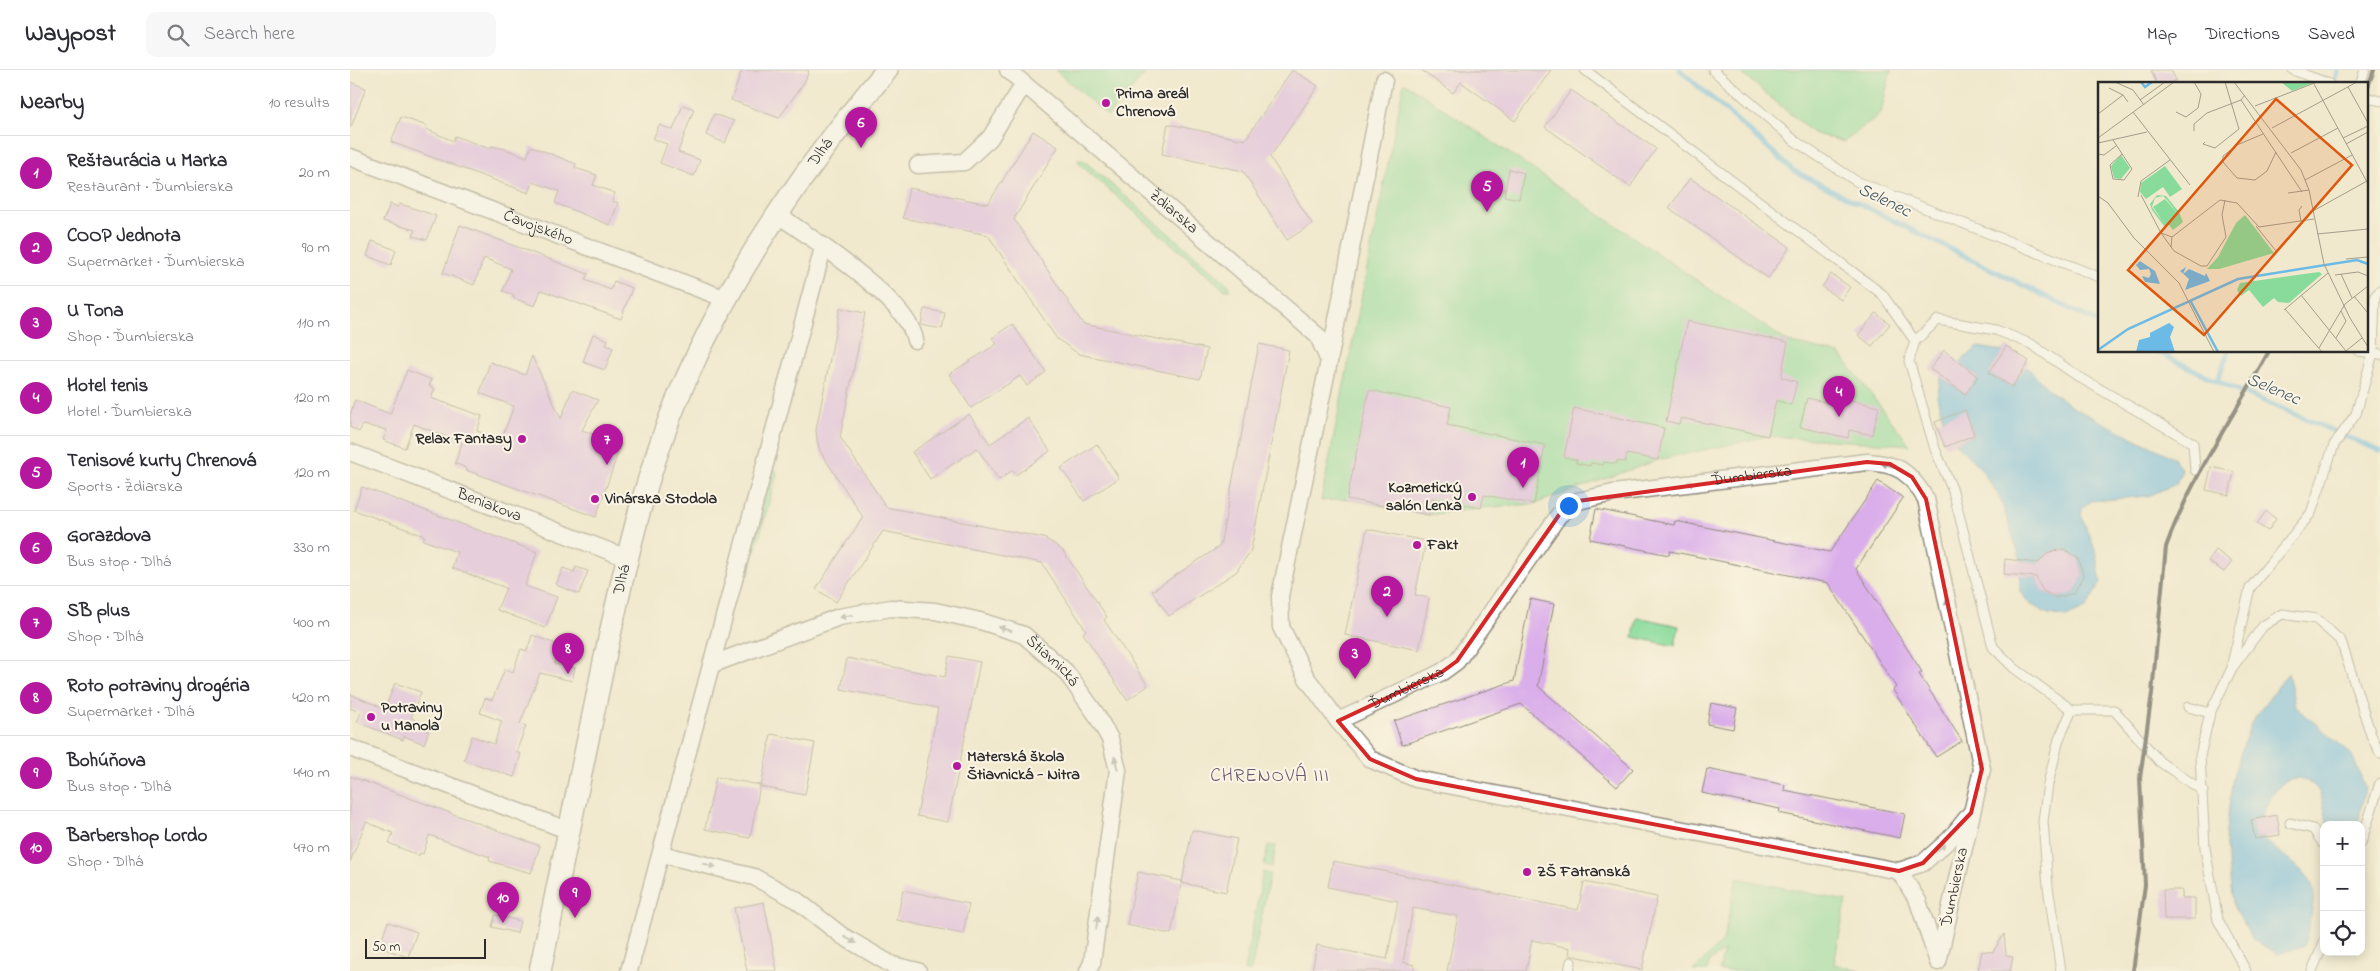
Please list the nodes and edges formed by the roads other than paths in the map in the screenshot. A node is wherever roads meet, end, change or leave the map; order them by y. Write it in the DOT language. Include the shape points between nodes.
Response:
graph roads {
  1 [pos="887,70"];
  2 [pos="1008,70"];
  3 [pos="1586,70"];
  4 [pos="1713,70"];
  5 [pos="2294,70"];
  6 [pos="2365,70"];
  7 [pos="1384,80"];
  8 [pos="2325,82"];
  9 [pos="2361,82"];
  10 [pos="1024,84"];
  11 [pos="350,157"];
  12 [pos="918,165"];
  13 [pos="776,213"];
  14 [pos="823,248"];
  15 [pos="2098,277"];
  16 [pos="2380,290"];
  17 [pos="726,299"];
  18 [pos="915,340"];
  19 [pos="1916,341"];
  20 [pos="2377,353"];
  21 [pos="1329,361"];
  22 [pos="350,452"];
  23 [pos="2195,470"];
  24 [pos="627,558"];
  25 [pos="713,664"];
  26 [pos="2232,668"];
  27 [pos="2188,707"];
  28 [pos="2072,710"];
  29 [pos="2210,713"];
  30 [pos="1338,721"];
  31 [pos="350,748"];
  32 [pos="2380,753"];
  33 [pos="2380,783"];
  34 [pos="2203,792"];
  35 [pos="1972,813"];
  36 [pos="2290,823"];
  37 [pos="568,830"];
  38 [pos="2365,830"];
  39 [pos="2320,839"];
  40 [pos="662,854"];
  41 [pos="1900,871"];
  42 [pos="2320,952"];
  43 [pos="1937,967"];
  44 [pos="540,971"];
  45 [pos="629,971"];
  46 [pos="918,971"];
  47 [pos="1088,971"];
  48 [pos="2061,971"];
  49 [pos="2246,971"];
  50 [pos="2312,971"];
  1 -- 13 [label="street, Dlhá"];
  2 -- 10 [label="street, Ždiarska"];
  3 -- 19 [label="lane" via="1882,294"];
  4 -- 15 [label="lane" via="1795,141 1856,181"];
  5 -- 8 [label="lane"];
  6 -- 9 [label="lane"];
  7 -- 21 [label="street"];
  10 -- 12 [label="street" via="990,138 964,162"];
  10 -- 21 [label="street, Ždiarska" via="1318,336"];
  11 -- 17 [label="street, Čavojského"];
  13 -- 14 [label="street"];
  13 -- 17 [label="street, Dlhá"];
  14 -- 18 [label="street" via="882,291 914,330"];
  14 -- 25 [label="street"];
  16 -- 20 [label="lane" via="2376,296"];
  17 -- 24 [label="street, Dlhá" via="682,388 644,493"];
  19 -- 23 [label="lane" via="1938,320 1996,330 2031,344 2079,377 2193,443"];
  19 -- 28 [label="lane" via="1910,361 1935,449 1953,491 1994,648 2014,668"];
  20 -- 26 [label="lane" via="2356,414 2334,445 2311,514 2250,588"];
  21 -- 30 [label="street" via="1280,596 1282,626 1306,677"];
  22 -- 24 [label="street, Beniakova"];
  24 -- 37 [label="street, Dlhá"];
  25 -- 40 [label="street"];
  47 -- 25 [label="street, Štiavnická, one-way" via="1092,963 1118,770 1110,739 1096,714 1066,672 1024,635 935,611 891,608 839,617"];
  26 -- 29 [label="lane"];
  26 -- 32 [label="lane" via="2262,626 2282,614 2316,619 2340,641"];
  27 -- 29 [label="lane"];
  28 -- 34 [label="lane" via="2114,710 2160,762"];
  28 -- 48 [label="lane" via="2048,784 2043,821 2048,887"];
  29 -- 34 [label="lane" via="2200,756"];
  35 -- 30 [label="street, Ďumbierska, one-way" via="1982,769 1926,500 1912,477 1890,464 1857,463 1614,493 1578,501 1559,515 1457,661 1442,672"];
  30 -- 41 [label="street" via="1370,759 1416,779"];
  31 -- 37 [label="street"];
  33 -- 38 [label="lane"];
  34 -- 49 [label="lane" via="2205,848 2218,920"];
  41 -- 35 [label="street, Ďumbierska, one-way" via="1923,863"];
  35 -- 43 [label="street, Ďumbierska"];
  36 -- 39 [label="lane" via="2313,829"];
  37 -- 44 [label="street, Dlhá"];
  40 -- 45 [label="street"];
  40 -- 46 [label="street, one-way" via="754,877 795,899 841,935 892,965"];
  41 -- 43 [label="street" via="1918,901"];
  42 -- 50 [label="lane"];
}
